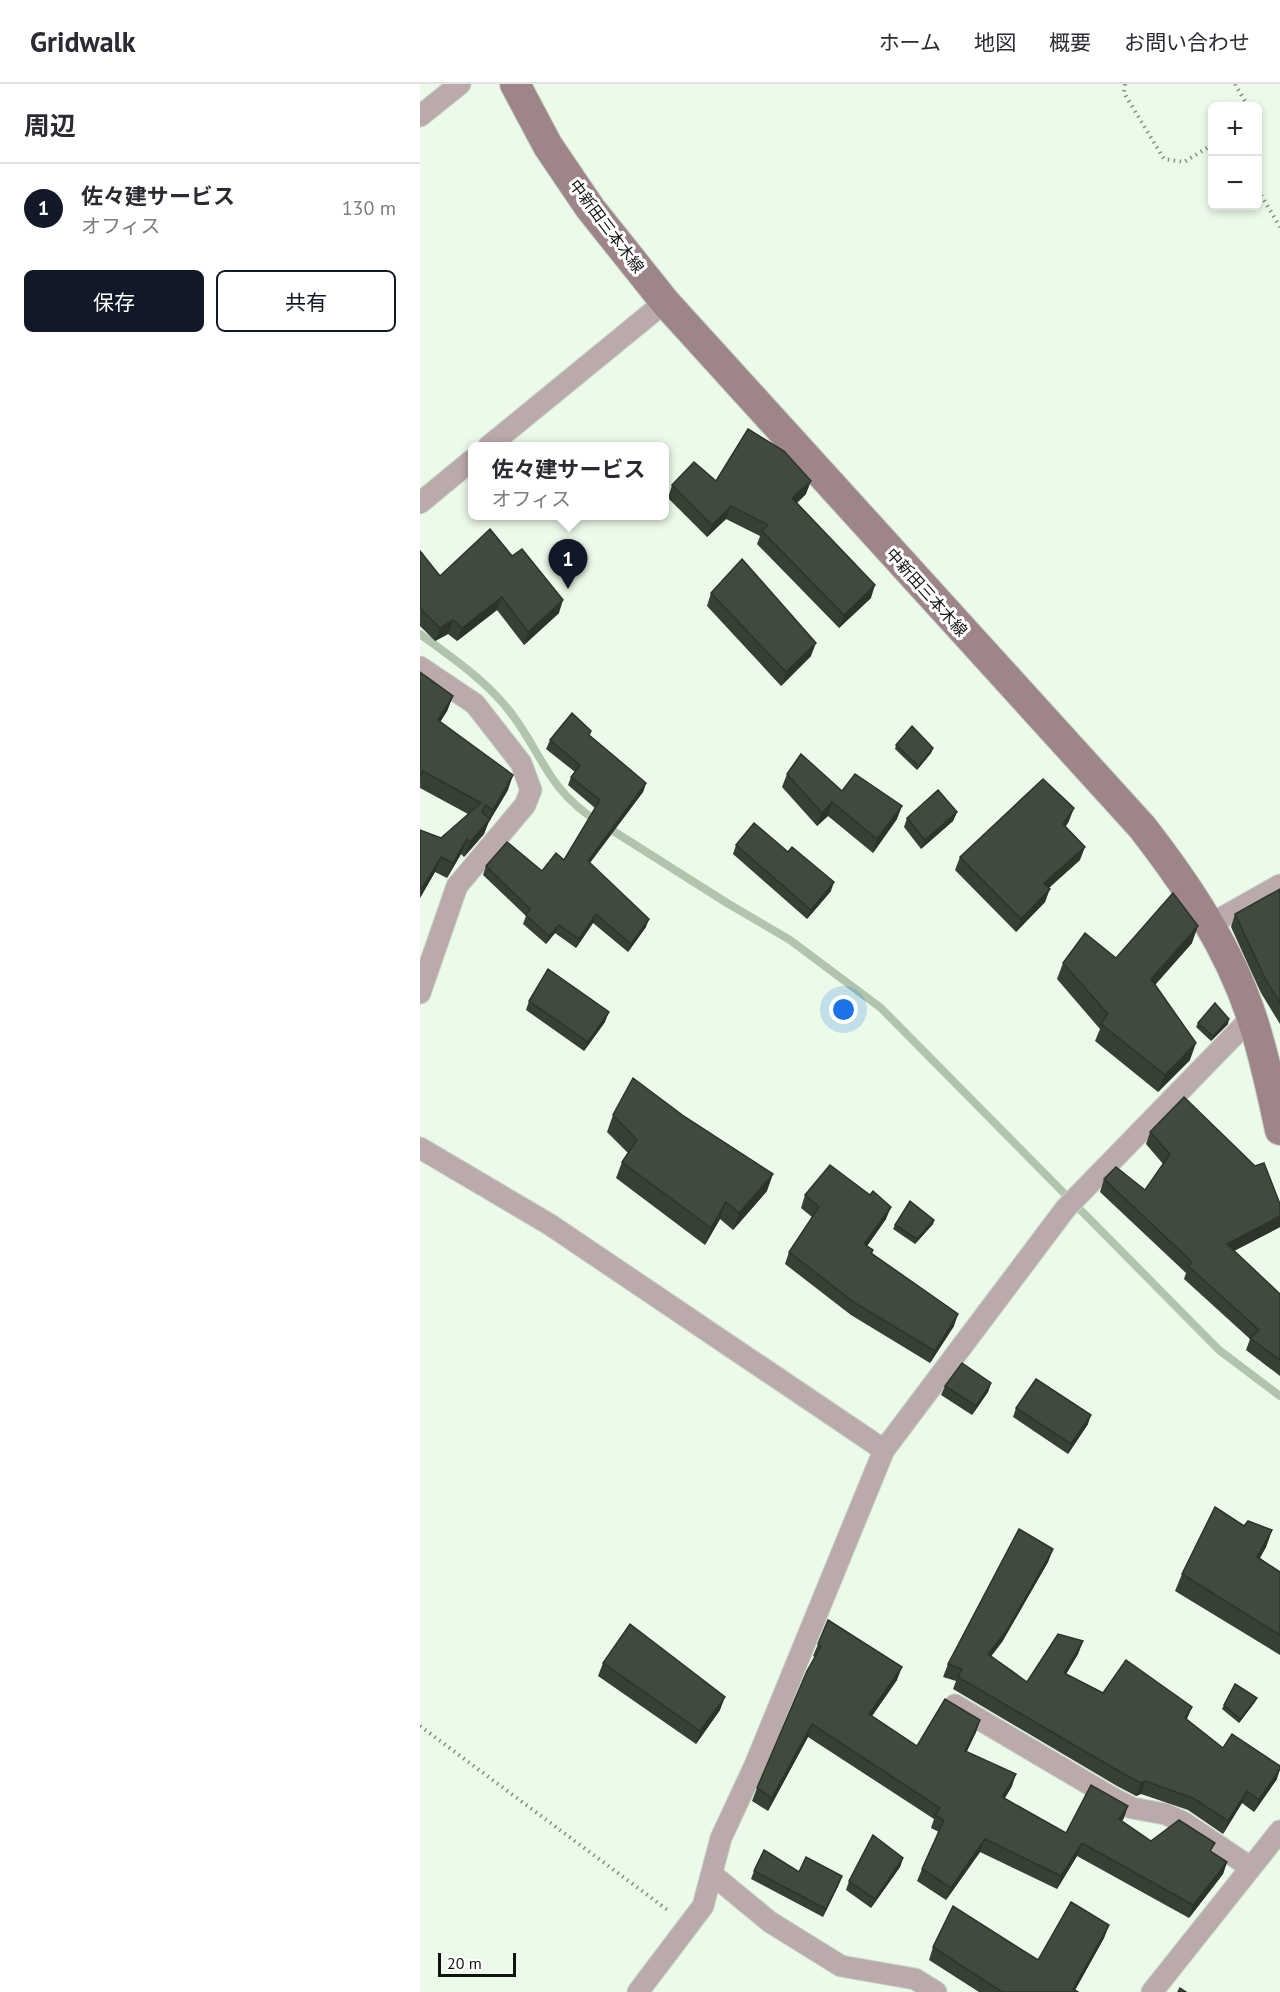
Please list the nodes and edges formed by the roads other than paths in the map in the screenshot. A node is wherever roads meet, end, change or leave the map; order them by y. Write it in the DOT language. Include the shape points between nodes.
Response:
graph roads {
  1 [pos="460,84"];
  2 [pos="515,84"];
  3 [pos="420,116"];
  4 [pos="665,302"];
  5 [pos="495,442"];
  6 [pos="468,463"];
  7 [pos="420,503"];
  8 [pos="420,667"];
  9 [pos="1280,885"];
  10 [pos="1209,925"];
  11 [pos="420,993"];
  12 [pos="1252,1017"];
  13 [pos="1280,1130"];
  14 [pos="420,1148"];
  15 [pos="884,1450"];
  16 [pos="946,1700"];
  17 [pos="1280,1831"];
  18 [pos="1250,1867"];
  19 [pos="712,1875"];
  20 [pos="638,1992"];
  21 [pos="936,1992"];
  22 [pos="1152,1992"];
  1 -- 3 [label="street"];
  2 -- 4 [label="main road, 中新田三本木線" via="548,146 590,208"];
  4 -- 5 [label="street"];
  4 -- 10 [label="main road, 中新田三本木線" via="1142,827 1180,876"];
  6 -- 7 [label="street"];
  8 -- 11 [label="street" via="475,704 521,763 531,790 525,805 457,886"];
  9 -- 10 [label="street"];
  10 -- 12 [label="main road, 中新田三本木線"];
  12 -- 13 [label="main road, 中新田三本木線"];
  12 -- 15 [label="street" via="1071,1202"];
  14 -- 15 [label="street" via="549,1224"];
  15 -- 19 [label="street" via="755,1765 721,1838"];
  16 -- 18 [label="street" via="1132,1808 1183,1822"];
  17 -- 18 [label="street"];
  18 -- 22 [label="street"];
  19 -- 20 [label="street" via="703,1906"];
  19 -- 21 [label="street" via="770,1922 841,1966 915,1979"];
}
